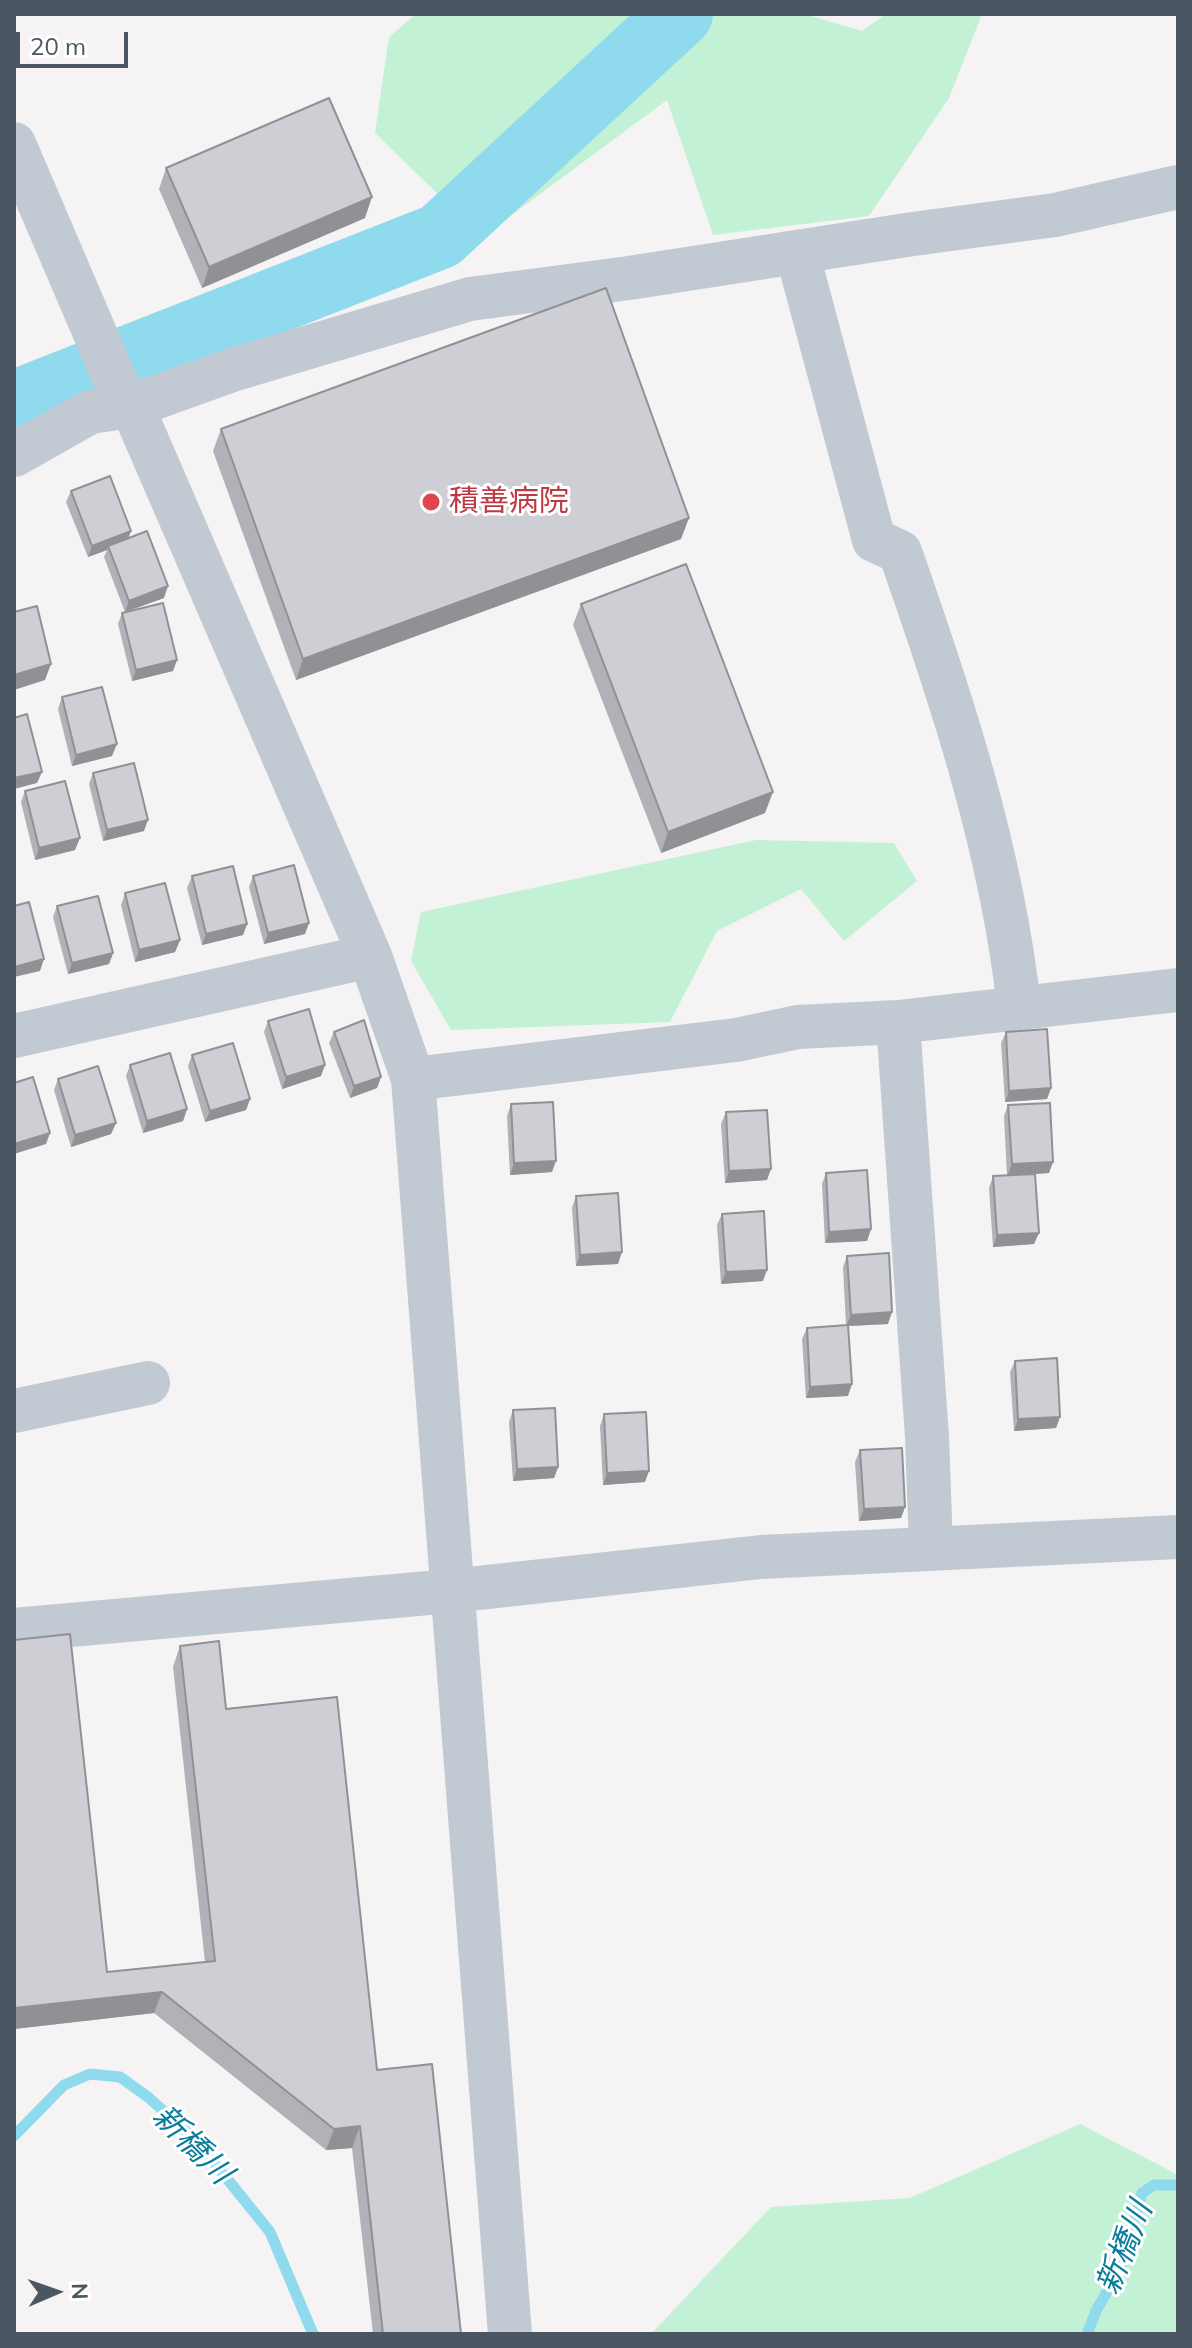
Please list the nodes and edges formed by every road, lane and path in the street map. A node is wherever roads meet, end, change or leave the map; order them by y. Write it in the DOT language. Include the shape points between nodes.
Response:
graph roads {
  1 [pos="14,144"];
  2 [pos="1178,187"];
  3 [pos="797,252"];
  4 [pos="125,396"];
  5 [pos="14,455"];
  6 [pos="370,956"];
  7 [pos="1178,990"];
  8 [pos="1019,1007"];
  9 [pos="898,1022"];
  10 [pos="14,1036"];
  11 [pos="413,1079"];
  12 [pos="148,1383"];
  13 [pos="14,1411"];
  14 [pos="1178,1537"];
  15 [pos="931,1548"];
  16 [pos="451,1591"];
  17 [pos="14,1630"];
  18 [pos="510,2334"];
  1 -- 4 [label="street"];
  2 -- 3 [label="street" via="1055,215"];
  3 -- 4 [label="street" via="470,299"];
  3 -- 8 [label="street" via="874,540 900,552 939,663 982,810"];
  4 -- 5 [label="street"];
  4 -- 6 [label="street"];
  6 -- 10 [label="street"];
  6 -- 11 [label="street"];
  7 -- 8 [label="street"];
  8 -- 9 [label="street"];
  9 -- 11 [label="street" via="798,1027 736,1040"];
  9 -- 15 [label="street"];
  11 -- 16 [label="street"];
  12 -- 13 [label="street"];
  14 -- 15 [label="street"];
  15 -- 16 [label="street" via="761,1557"];
  16 -- 17 [label="street"];
  16 -- 18 [label="street"];
}
